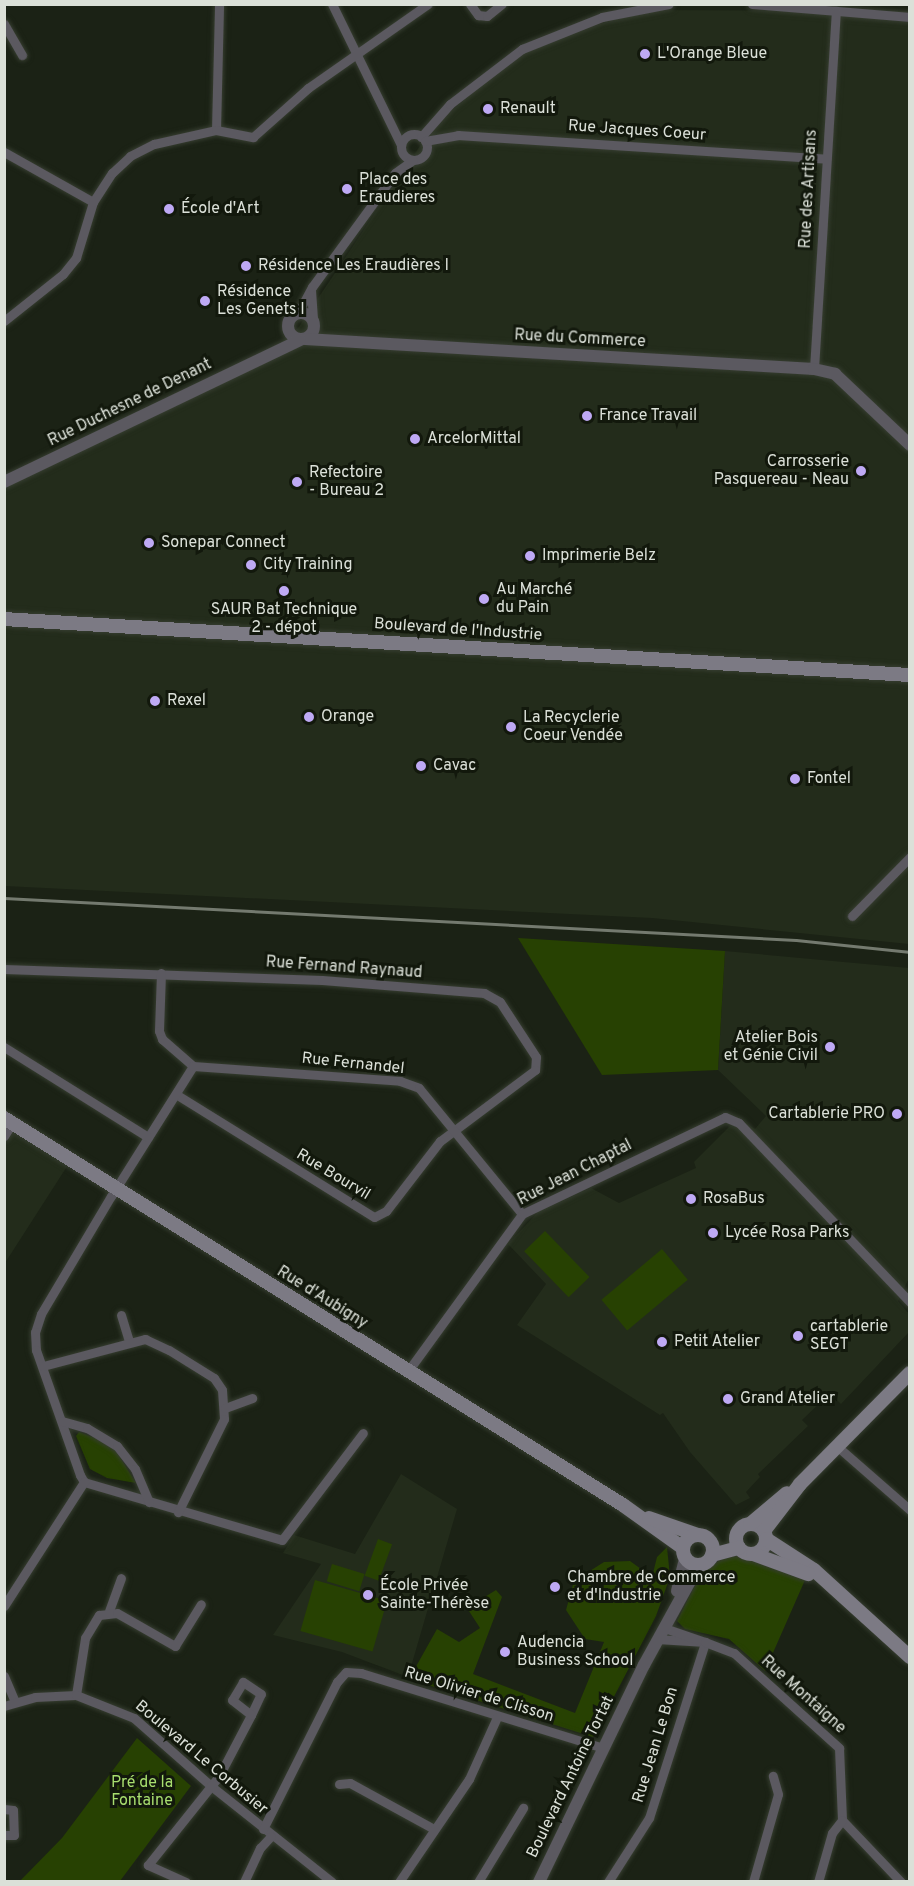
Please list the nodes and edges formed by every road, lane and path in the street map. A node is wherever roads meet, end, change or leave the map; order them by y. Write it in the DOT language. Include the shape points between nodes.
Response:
graph roads {
  1 [pos="219,4"];
  2 [pos="332,4"];
  3 [pos="428,4"];
  4 [pos="470,4"];
  5 [pos="502,4"];
  6 [pos="669,4"];
  7 [pos="752,4"];
  8 [pos="761,5"];
  9 [pos="416,8"];
  10 [pos="836,11"];
  11 [pos="909,17"];
  12 [pos="4,24"];
  13 [pos="22,55"];
  14 [pos="355,57"];
  15 [pos="389,125"];
  16 [pos="216,130"];
  17 [pos="409,136"];
  18 [pos="447,137"];
  19 [pos="423,139"];
  20 [pos="402,149"];
  21 [pos="4,152"];
  22 [pos="425,152"];
  23 [pos="826,159"];
  24 [pos="413,160"];
  25 [pos="395,173"];
  26 [pos="93,202"];
  27 [pos="312,287"];
  28 [pos="298,313"];
  29 [pos="4,321"];
  30 [pos="313,323"];
  31 [pos="288,326"];
  32 [pos="303,339"];
  33 [pos="344,341"];
  34 [pos="270,353"];
  35 [pos="814,369"];
  36 [pos="909,445"];
  37 [pos="4,482"];
  38 [pos="4,619"];
  39 [pos="909,675"];
  40 [pos="909,857"];
  41 [pos="852,916"];
  42 [pos="4,969"];
  43 [pos="161,973"];
  44 [pos="4,1047"];
  45 [pos="194,1066"];
  46 [pos="176,1094"];
  47 [pos="8,1121"];
  48 [pos="454,1129"];
  49 [pos="4,1136"];
  50 [pos="148,1137"];
  51 [pos="116,1188"];
  52 [pos="522,1214"];
  53 [pos="909,1302"];
  54 [pos="121,1315"];
  55 [pos="129,1341"];
  56 [pos="43,1366"];
  57 [pos="408,1371"];
  58 [pos="909,1373"];
  59 [pos="252,1398"];
  60 [pos="225,1408"];
  61 [pos="62,1421"];
  62 [pos="363,1433"];
  63 [pos="838,1447"];
  64 [pos="84,1482"];
  65 [pos="800,1484"];
  66 [pos="149,1502"];
  67 [pos="622,1505"];
  68 [pos="909,1510"];
  69 [pos="178,1512"];
  70 [pos="750,1524"];
  71 [pos="765,1535"];
  72 [pos="704,1538"];
  73 [pos="738,1542"];
  74 [pos="684,1553"];
  75 [pos="753,1554"];
  76 [pos="712,1555"];
  77 [pos="699,1565"];
  78 [pos="121,1578"];
  79 [pos="826,1582"];
  80 [pos="201,1604"];
  81 [pos="4,1606"];
  82 [pos="109,1611"];
  83 [pos="665,1625"];
  84 [pos="657,1639"];
  85 [pos="705,1642"];
  86 [pos="909,1657"];
  87 [pos="4,1676"];
  88 [pos="76,1695"];
  89 [pos="15,1702"];
  90 [pos="4,1706"];
  91 [pos="252,1714"];
  92 [pos="497,1718"];
  93 [pos="603,1748"];
  94 [pos="773,1776"];
  95 [pos="339,1784"];
  96 [pos="211,1786"];
  97 [pos="523,1808"];
  98 [pos="4,1809"];
  99 [pos="843,1820"];
  100 [pos="263,1829"];
  101 [pos="434,1829"];
  102 [pos="4,1835"];
  103 [pos="271,1836"];
  104 [pos="412,1861"];
  105 [pos="166,1872"];
  106 [pos="161,1881"];
  107 [pos="186,1881"];
  108 [pos="244,1881"];
  109 [pos="332,1881"];
  110 [pos="392,1881"];
  111 [pos="399,1881"];
  112 [pos="478,1881"];
  113 [pos="539,1881"];
  114 [pos="608,1881"];
  115 [pos="753,1881"];
  116 [pos="818,1881"];
  117 [pos="901,1881"];
  1 -- 16 [label="street"];
  2 -- 14 [label="street"];
  3 -- 9 [label="street"];
  4 -- 5 [label="street" via="478,15 487,16"];
  6 -- 19 [label="street" via="602,17 522,49 450,104"];
  7 -- 8 [label="street"];
  8 -- 10 [label="street"];
  9 -- 14 [label="street"];
  10 -- 11 [label="street"];
  10 -- 23 [label="street, Rue des Artisans"];
  12 -- 13 [label="street"];
  14 -- 15 [label="street"];
  14 -- 16 [label="street" via="293,100 253,136"];
  15 -- 17 [label="street"];
  15 -- 20 [label="street"];
  16 -- 26 [label="street" via="154,144 130,156 112,173"];
  17 -- 19 [label="street"];
  17 -- 20 [label="street"];
  18 -- 19 [label="street, Rue Jacques Coeur"];
  18 -- 22 [label="street"];
  18 -- 23 [label="street, Rue Jacques Coeur"];
  19 -- 22 [label="street"];
  20 -- 24 [label="street"];
  20 -- 25 [label="street"];
  21 -- 26 [label="street"];
  22 -- 24 [label="street"];
  23 -- 35 [label="street, Rue des Artisans"];
  24 -- 25 [label="street"];
  25 -- 27 [label="street"];
  26 -- 29 [label="street" via="76,258 63,274"];
  27 -- 28 [label="street"];
  27 -- 30 [label="street"];
  28 -- 30 [label="street, Rue du Commerce"];
  28 -- 31 [label="street, Rue Duchesne de Denant"];
  30 -- 32 [label="street"];
  30 -- 33 [label="street, Rue du Commerce"];
  31 -- 32 [label="street" via="290,334"];
  31 -- 34 [label="street, Rue Duchesne de Denant"];
  32 -- 33 [label="street, Rue du Commerce"];
  32 -- 34 [label="street, Rue Duchesne de Denant"];
  33 -- 35 [label="street, Rue du Commerce"];
  34 -- 37 [label="street, Rue Duchesne de Denant"];
  35 -- 36 [label="street, Rue du Commerce" via="835,374"];
  38 -- 39 [label="main road, Boulevard de l'Industrie"];
  40 -- 41 [label="street"];
  42 -- 43 [label="street, Rue Fernand Raynaud"];
  43 -- 45 [label="street" via="162,1040"];
  43 -- 48 [label="street, Rue Fernand Raynaud" via="484,993 500,1002 536,1057 535,1070"];
  44 -- 50 [label="street"];
  45 -- 46 [label="street"];
  45 -- 48 [label="street, Rue Fernandel" via="400,1081 419,1088"];
  46 -- 48 [label="street, Rue Bourvil" via="374,1217 386,1211 440,1141"];
  46 -- 50 [label="street"];
  47 -- 49 [label="street"];
  47 -- 51 [label="main road, Rue d'Aubigny"];
  48 -- 52 [label="street, Rue Fernandel"];
  50 -- 51 [label="street"];
  51 -- 56 [label="street" via="41,1314 34,1341"];
  51 -- 57 [label="main road, Rue d'Aubigny"];
  52 -- 53 [label="street, Rue Jean Chaptal" via="716,1119 746,1133"];
  52 -- 57 [label="street, Rue Jean Chaptal"];
  54 -- 55 [label="street"];
  55 -- 56 [label="street"];
  55 -- 60 [label="street" via="145,1339 157,1343 214,1378 222,1390"];
  56 -- 61 [label="street"];
  57 -- 67 [label="main road, Rue d'Aubigny"];
  58 -- 63 [label="main road"];
  59 -- 60 [label="street"];
  60 -- 69 [label="street" via="218,1437"];
  61 -- 64 [label="street"];
  61 -- 66 [label="street" via="87,1428 117,1446 135,1469"];
  62 -- 69 [label="street" via="282,1540"];
  63 -- 65 [label="main road"];
  63 -- 68 [label="street"];
  64 -- 66 [label="street"];
  64 -- 81 [label="street"];
  65 -- 70 [label="main road"];
  65 -- 71 [label="main road"];
  66 -- 69 [label="street"];
  67 -- 72 [label="main road, Rue d'Aubigny"];
  67 -- 74 [label="main road, Rue d'Aubigny"];
  70 -- 71 [label="main road"];
  70 -- 73 [label="main road"];
  71 -- 75 [label="main road" via="761,1551"];
  71 -- 79 [label="main road"];
  72 -- 73 [label="main road"];
  72 -- 74 [label="main road" via="688,1539"];
  72 -- 76 [label="main road"];
  73 -- 75 [label="main road"];
  73 -- 76 [label="main road"];
  74 -- 77 [label="main road, Rue d'Aubigny"];
  74 -- 83 [label="street, Boulevard Antoine Tortat" via="684,1574"];
  75 -- 79 [label="main road"];
  76 -- 77 [label="main road"];
  77 -- 83 [label="street, Boulevard Antoine Tortat"];
  78 -- 82 [label="street"];
  79 -- 86 [label="main road"];
  80 -- 82 [label="street" via="175,1646 131,1619"];
  82 -- 88 [label="street" via="99,1615 87,1629"];
  83 -- 84 [label="street, Boulevard Antoine Tortat"];
  83 -- 85 [label="street, Rue Montaigne"];
  84 -- 85 [label="street, Rue Montaigne"];
  84 -- 93 [label="street, Boulevard Antoine Tortat"];
  85 -- 99 [label="street, Rue Montaigne" via="734,1653 839,1748"];
  85 -- 114 [label="street, Rue Jean Le Bon" via="649,1818"];
  87 -- 89 [label="street"];
  88 -- 89 [label="street, Boulevard Le Corbusier"];
  88 -- 96 [label="street, Boulevard Le Corbusier" via="134,1718"];
  89 -- 90 [label="street, Boulevard Le Corbusier"];
  91 -- 96 [label="street"];
  92 -- 93 [label="street, Rue Olivier de Clisson"];
  92 -- 100 [label="street, Rue Olivier de Clisson" via="361,1673 346,1672 337,1682"];
  92 -- 101 [label="street" via="469,1779"];
  93 -- 113 [label="street, Boulevard Antoine Tortat"];
  94 -- 115 [label="street" via="778,1794"];
  95 -- 101 [label="street" via="350,1784"];
  96 -- 100 [label="street, Boulevard Le Corbusier"];
  96 -- 105 [label="street" via="148,1865"];
  97 -- 112 [label="street"];
  98 -- 102 [label="street" via="13,1810 14,1835"];
  99 -- 116 [label="street" via="832,1833"];
  99 -- 117 [label="street"];
  100 -- 103 [label="street, Boulevard Le Corbusier"];
  101 -- 104 [label="street"];
  103 -- 108 [label="street" via="260,1848"];
  103 -- 109 [label="street, Boulevard Le Corbusier"];
  104 -- 110 [label="street"];
  104 -- 111 [label="street"];
  105 -- 106 [label="street"];
  105 -- 107 [label="street"];
}
